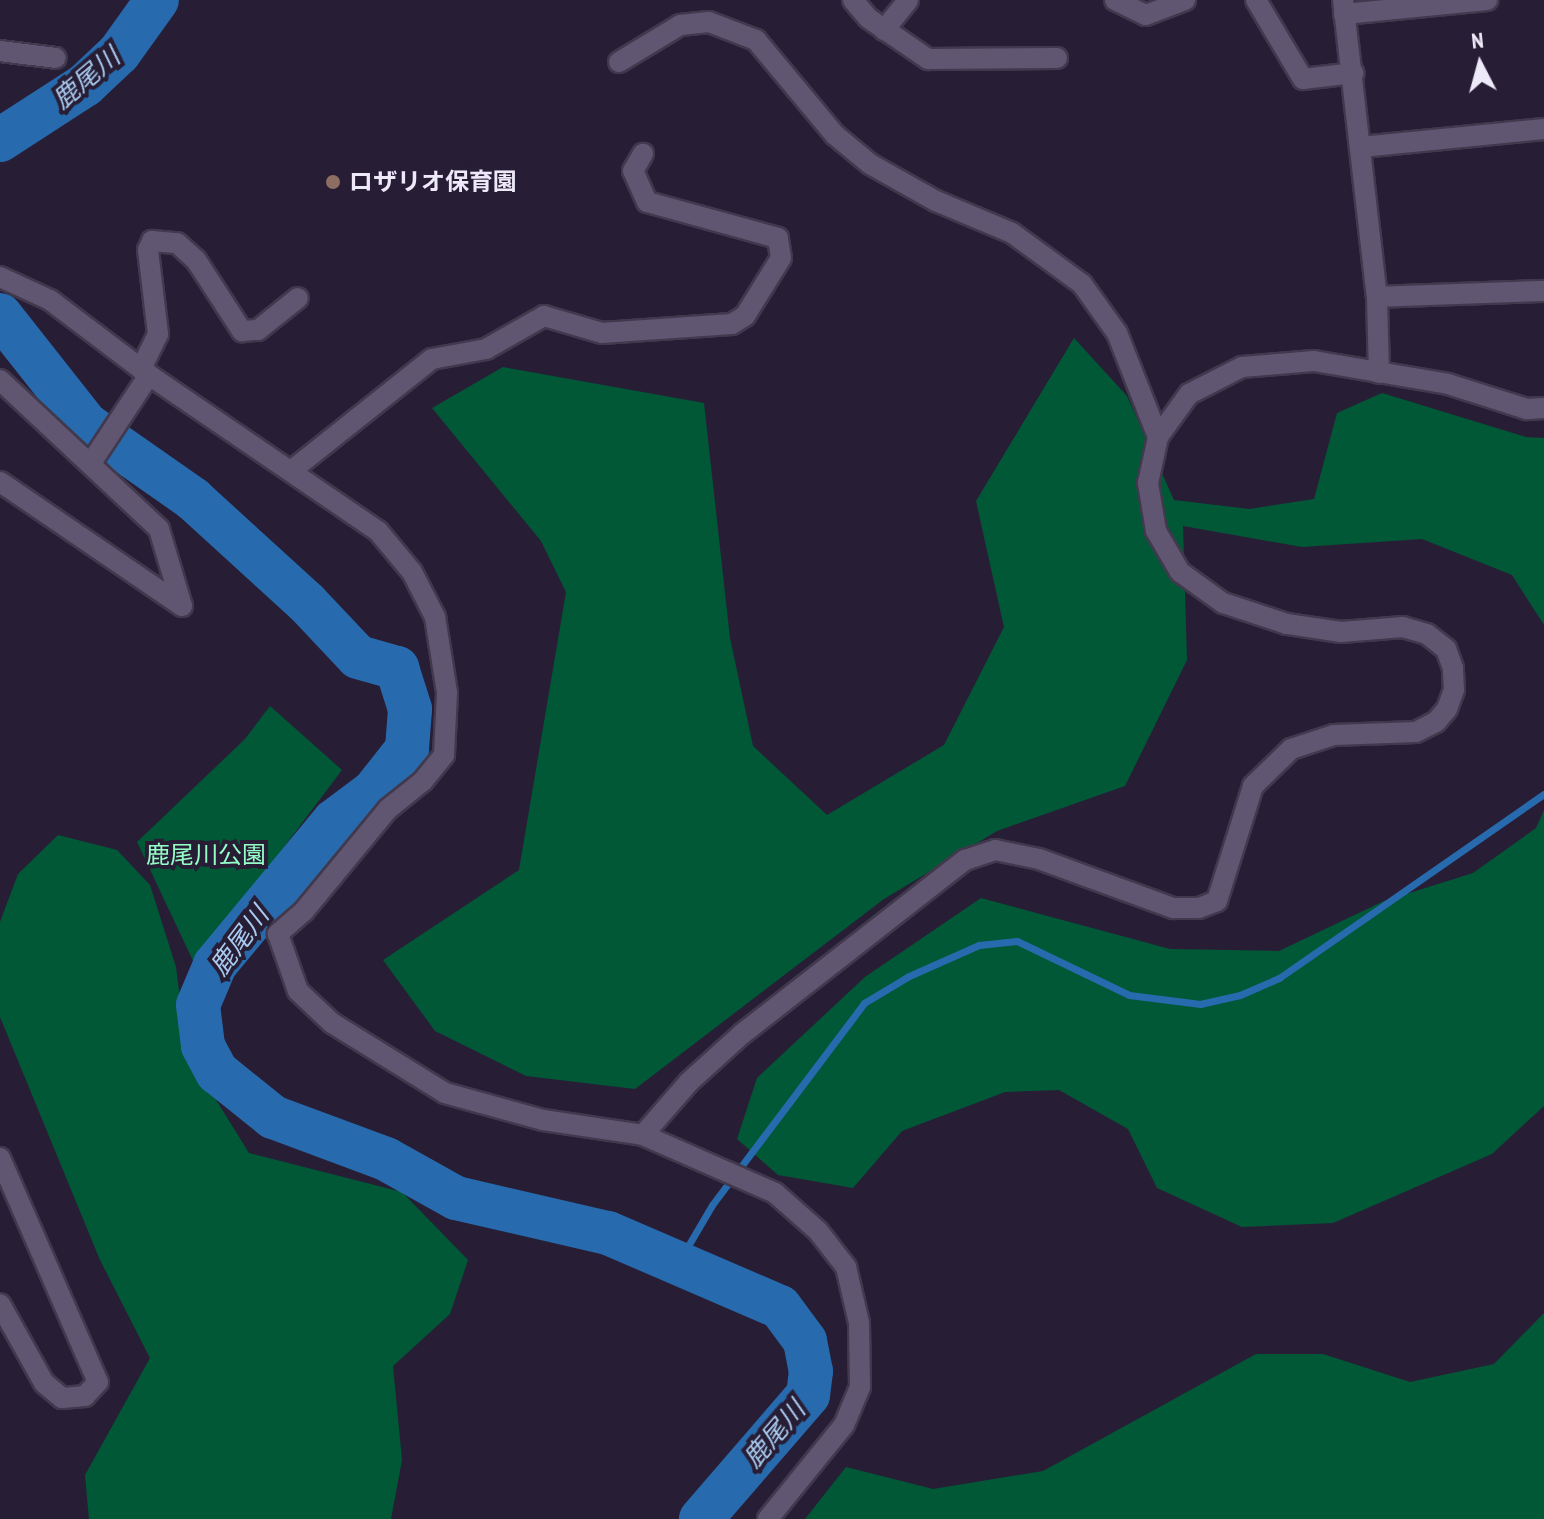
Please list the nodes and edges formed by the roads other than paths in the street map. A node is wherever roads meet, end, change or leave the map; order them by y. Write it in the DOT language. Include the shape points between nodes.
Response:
graph roads {
  1 [pos="853,0"];
  2 [pos="908,0"];
  3 [pos="1115,0"];
  4 [pos="1185,0"];
  5 [pos="1256,0"];
  6 [pos="1487,0"];
  7 [pos="1344,7"];
  8 [pos="884,30"];
  9 [pos="0,51"];
  10 [pos="56,58"];
  11 [pos="1057,58"];
  12 [pos="619,62"];
  13 [pos="1354,73"];
  14 [pos="1544,129"];
  15 [pos="1361,147"];
  16 [pos="643,154"];
  17 [pos="2,278"];
  18 [pos="1544,291"];
  19 [pos="1377,297"];
  20 [pos="298,298"];
  21 [pos="145,372"];
  22 [pos="1379,373"];
  23 [pos="0,380"];
  24 [pos="1544,408"];
  25 [pos="1158,437"];
  26 [pos="91,463"];
  27 [pos="291,471"];
  28 [pos="0,482"];
  29 [pos="643,1135"];
  30 [pos="0,1158"];
  31 [pos="0,1304"];
  32 [pos="768,1519"];
  1 -- 8 [label="street"];
  2 -- 8 [label="street"];
  3 -- 4 [label="street" via="1146,15"];
  5 -- 13 [label="street" via="1303,79"];
  6 -- 7 [label="street"];
  7 -- 13 [label="street"];
  8 -- 11 [label="street" via="928,59"];
  9 -- 10 [label="street"];
  12 -- 25 [label="street" via="680,25 709,22 756,40 835,135 870,164 936,201 1012,233 1082,284 1117,333"];
  13 -- 15 [label="street"];
  14 -- 15 [label="street"];
  15 -- 19 [label="street"];
  16 -- 27 [label="street" via="633,171 647,202 778,238 781,258 745,316 732,324 602,333 544,316 486,349 432,359"];
  17 -- 21 [label="street" via="50,300"];
  18 -- 19 [label="street"];
  19 -- 22 [label="street"];
  20 -- 21 [label="street" via="258,330 242,331 196,260 177,243 152,241 148,250 158,334"];
  21 -- 26 [label="street"];
  21 -- 27 [label="street"];
  22 -- 24 [label="street" via="1448,384 1527,409"];
  22 -- 25 [label="street" via="1314,361 1242,367 1189,394"];
  23 -- 26 [label="street"];
  25 -- 29 [label="street" via="1148,483 1152,513 1180,572 1223,603 1287,624 1341,632 1403,627 1427,634 1446,649 1453,668 1454,690 1447,709 1416,732 1334,735 1291,749 1253,786 1217,901 1199,908 1173,908 1039,859 995,850 965,860 742,1034 689,1082"];
  26 -- 28 [label="street" via="159,529 182,606"];
  27 -- 29 [label="street" via="378,531 425,591 443,656 448,725 444,755 430,773 388,809 304,911 278,934 298,991 332,1023 445,1093 543,1120"];
  29 -- 32 [label="street" via="775,1193 818,1231 846,1267 862,1362 860,1387 844,1425"];
  30 -- 31 [label="street" via="98,1382 85,1396 62,1398 44,1383"];
}
